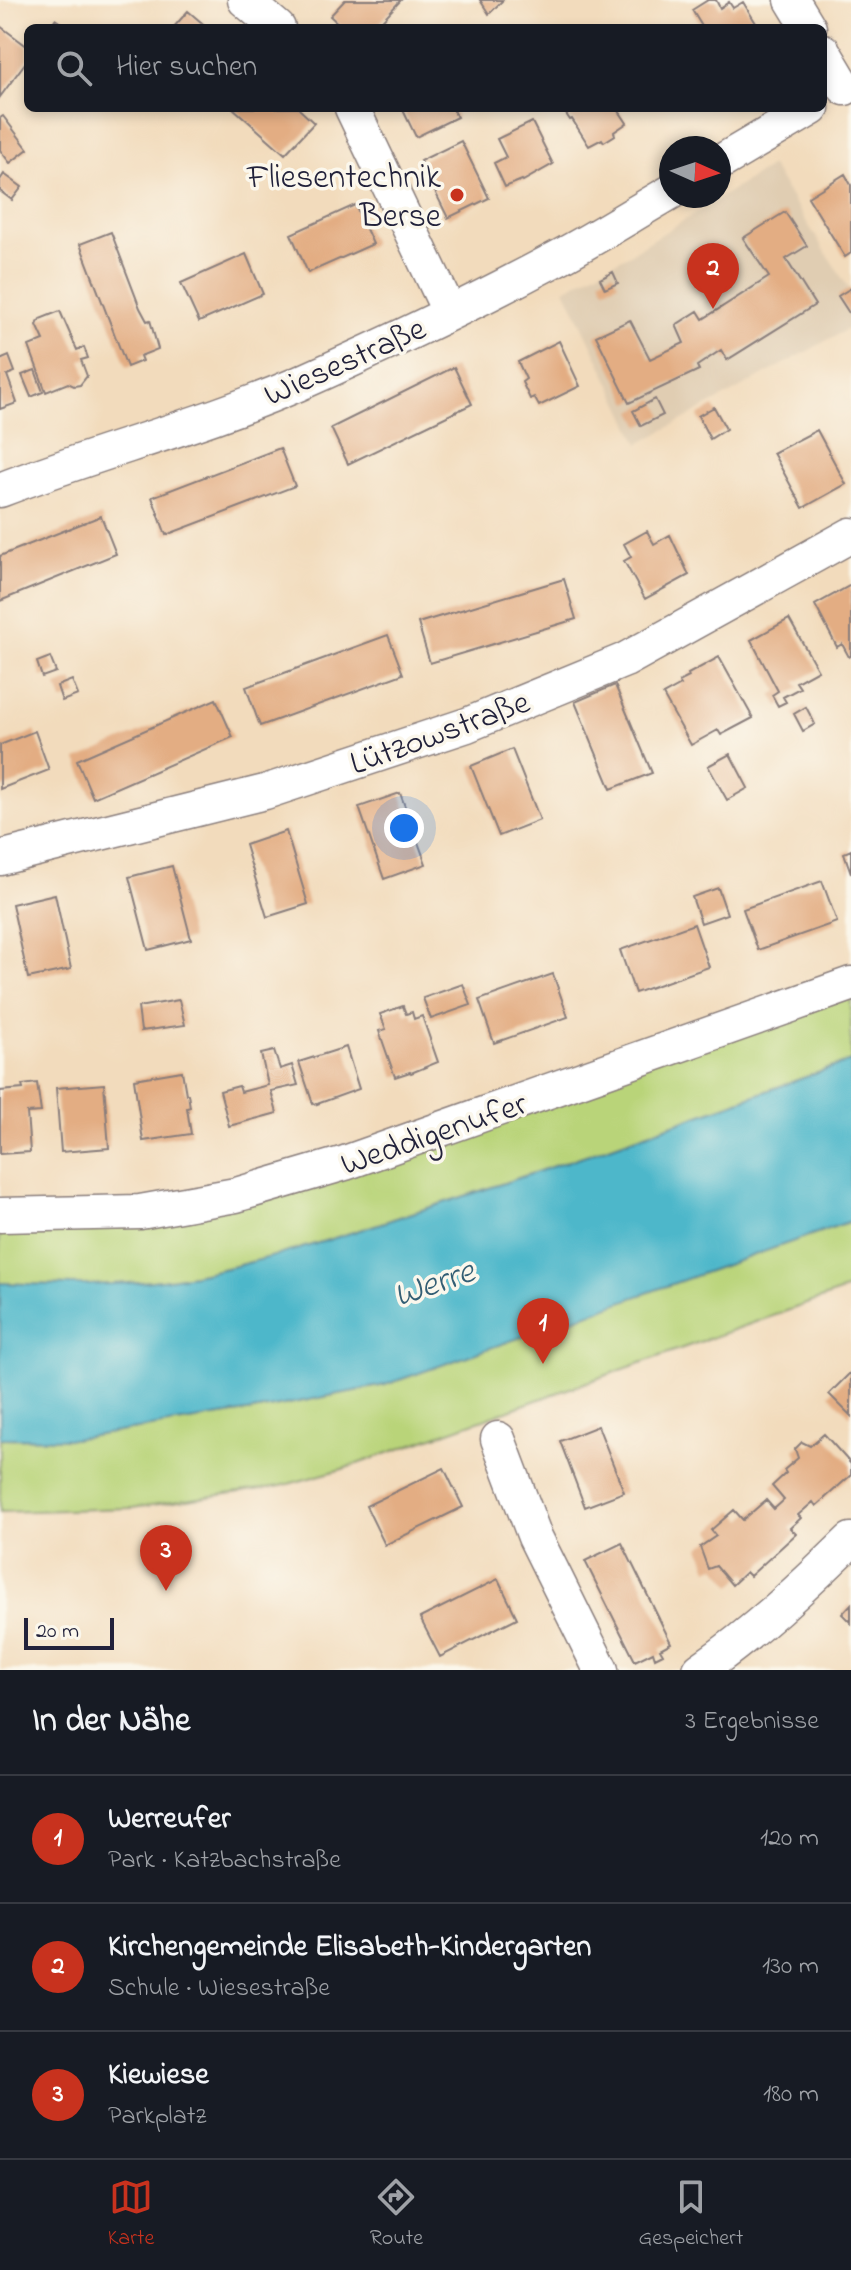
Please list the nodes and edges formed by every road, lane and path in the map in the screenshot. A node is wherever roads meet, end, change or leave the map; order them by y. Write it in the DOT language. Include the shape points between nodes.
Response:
graph roads {
  1 [pos="245,0"];
  2 [pos="792,0"];
  3 [pos="273,24"];
  4 [pos="807,24"];
  5 [pos="827,61"];
  6 [pos="840,92"];
  7 [pos="354,112"];
  8 [pos="805,112"];
  9 [pos="731,156"];
  10 [pos="659,199"];
  11 [pos="450,313"];
  12 [pos="0,490"];
  13 [pos="851,535"];
  14 [pos="0,858"];
  15 [pos="851,984"];
  16 [pos="0,1215"];
  17 [pos="498,1439"];
  18 [pos="851,1540"];
  19 [pos="601,1670"];
  20 [pos="700,1670"];
  1 -- 3 [label="street"];
  2 -- 4 [label="street"];
  5 -- 6 [label="street"];
  7 -- 11 [label="street"];
  8 -- 9 [label="street"];
  10 -- 11 [label="street, Wiesestraße"];
  11 -- 12 [label="street, Wiesestraße" via="230,411"];
  13 -- 14 [label="street, Lützowstraße" via="625,660 467,725 265,792"];
  15 -- 16 [label="street, Weddigenufer" via="345,1163 236,1195 140,1212"];
  17 -- 19 [label="street" via="535,1537"];
  18 -- 20 [label="street" via="791,1598"];
}
